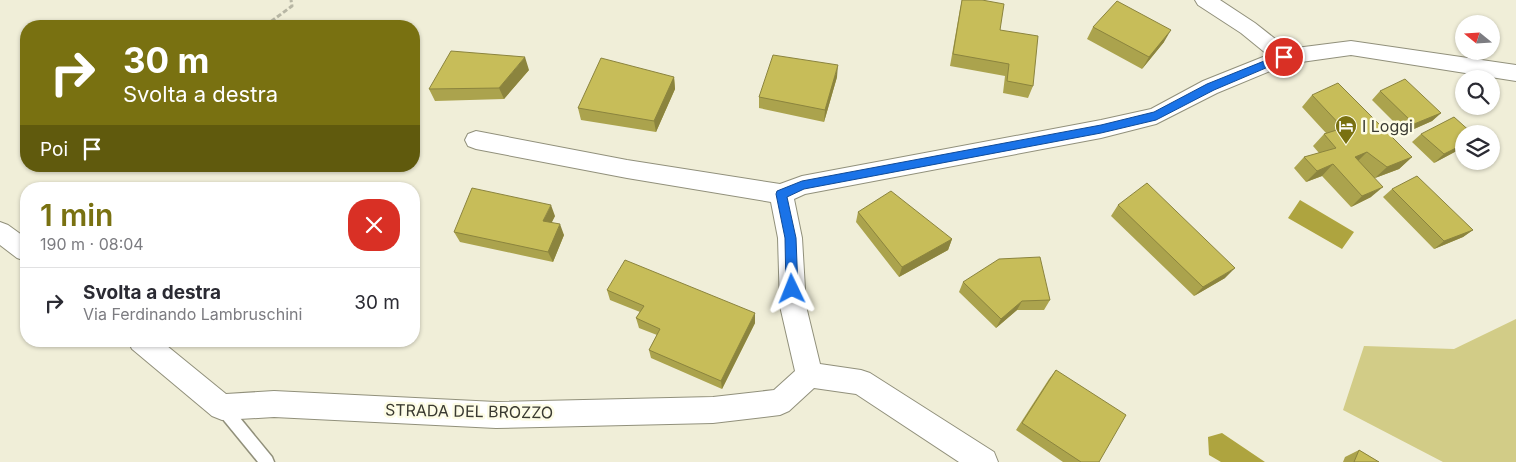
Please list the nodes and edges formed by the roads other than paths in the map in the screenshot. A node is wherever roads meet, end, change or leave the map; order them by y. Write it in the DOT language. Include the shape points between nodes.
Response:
graph roads {
  1 [pos="1206,0"];
  2 [pos="1284,57"];
  3 [pos="1516,74"];
  4 [pos="476,140"];
  5 [pos="781,194"];
  6 [pos="0,232"];
  7 [pos="20,247"];
  8 [pos="148,347"];
  9 [pos="809,375"];
  10 [pos="222,406"];
  11 [pos="267,462"];
  12 [pos="984,462"];
  1 -- 2 [label="street"];
  2 -- 3 [label="street" via="1351,48"];
  2 -- 5 [label="street" via="1210,87 1156,116 802,185"];
  4 -- 5 [label="street"];
  5 -- 9 [label="street" via="790,238 792,306"];
  6 -- 7 [label="street"];
  8 -- 10 [label="street"];
  9 -- 10 [label="street, STRADA DEL BROZZO" via="780,402 713,410 496,415 274,404"];
  9 -- 12 [label="street" via="861,382"];
  10 -- 11 [label="lane"];
}
